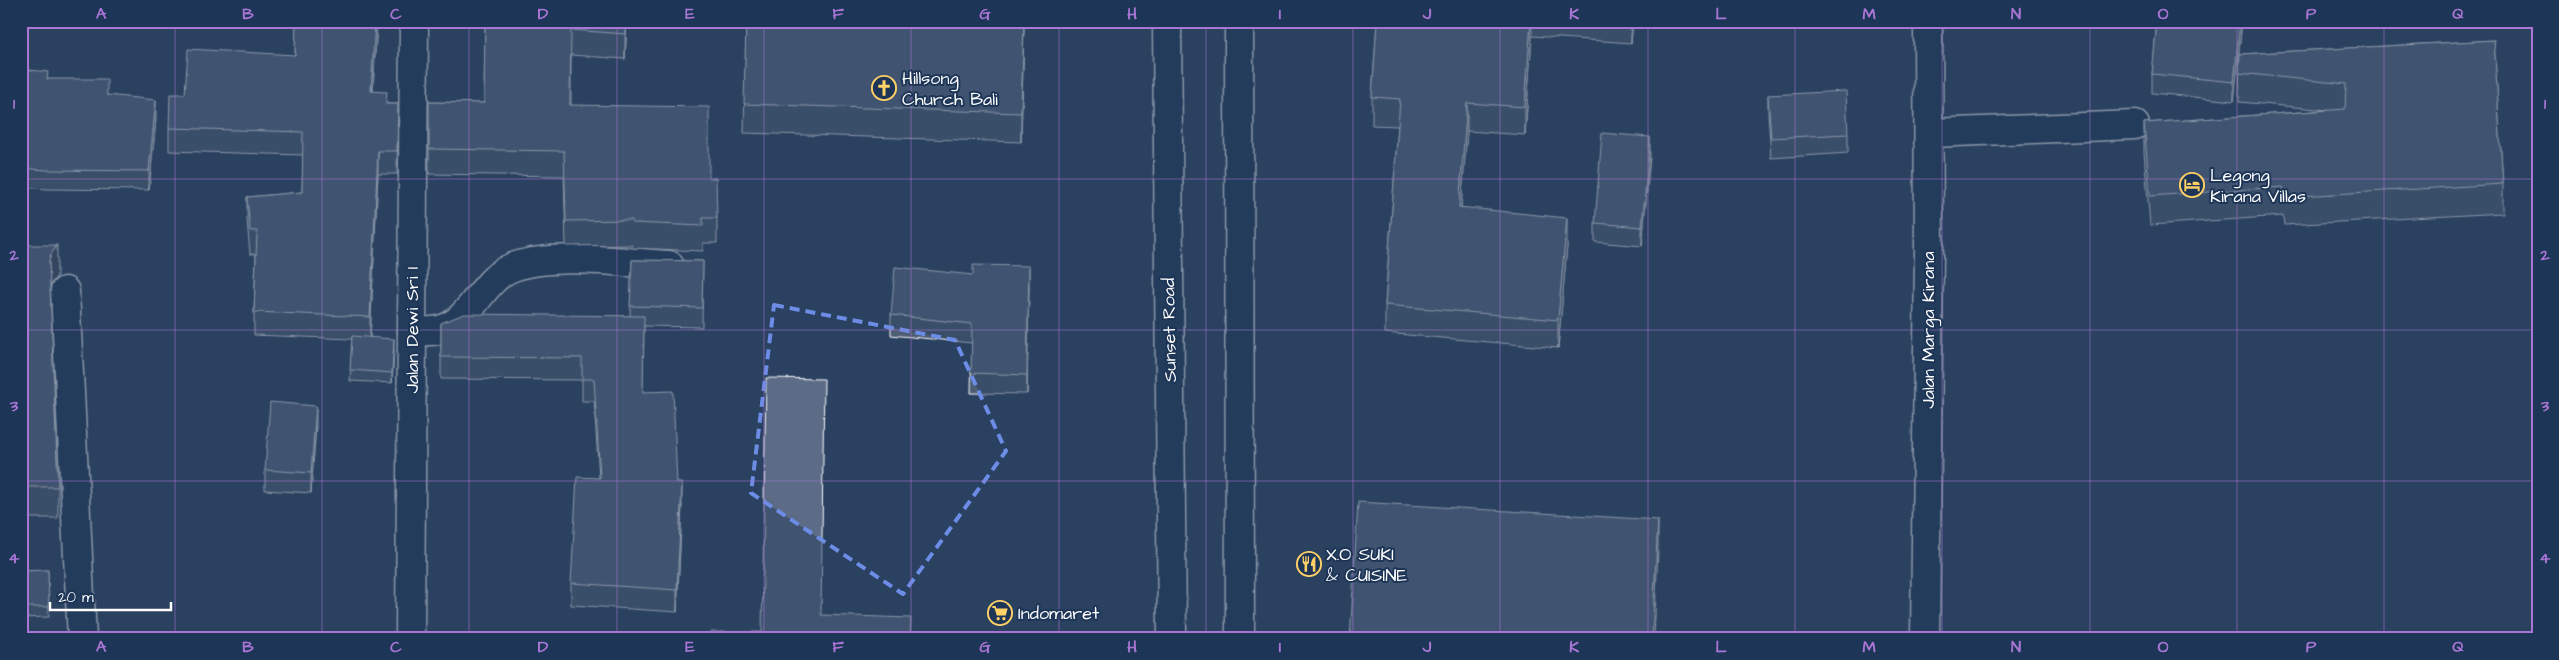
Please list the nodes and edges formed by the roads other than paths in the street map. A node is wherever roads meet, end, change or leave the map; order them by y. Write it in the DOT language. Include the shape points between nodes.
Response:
graph roads {
  1 [pos="414,21"];
  2 [pos="1167,21"];
  3 [pos="1239,21"];
  4 [pos="1928,21"];
  5 [pos="2135,125"];
  6 [pos="1929,133"];
  7 [pos="689,266"];
  8 [pos="65,292"];
  9 [pos="412,331"];
  10 [pos="82,639"];
  11 [pos="410,639"];
  12 [pos="1172,639"];
  13 [pos="1240,639"];
  14 [pos="1925,639"];
  1 -- 9 [label="main road, Jalan Dewi Sri I"];
  2 -- 12 [label="main road, Sunset Road"];
  3 -- 13 [label="main road"];
  4 -- 6 [label="main road, Jalan Marga Kirana"];
  5 -- 6 [label="main road"];
  6 -- 14 [label="main road, Jalan Marga Kirana"];
  7 -- 9 [label="main road" via="536,261 512,267 493,280 450,326 439,330"];
  8 -- 10 [label="main road"];
  9 -- 11 [label="main road, Jalan Dewi Sri I"];
}
